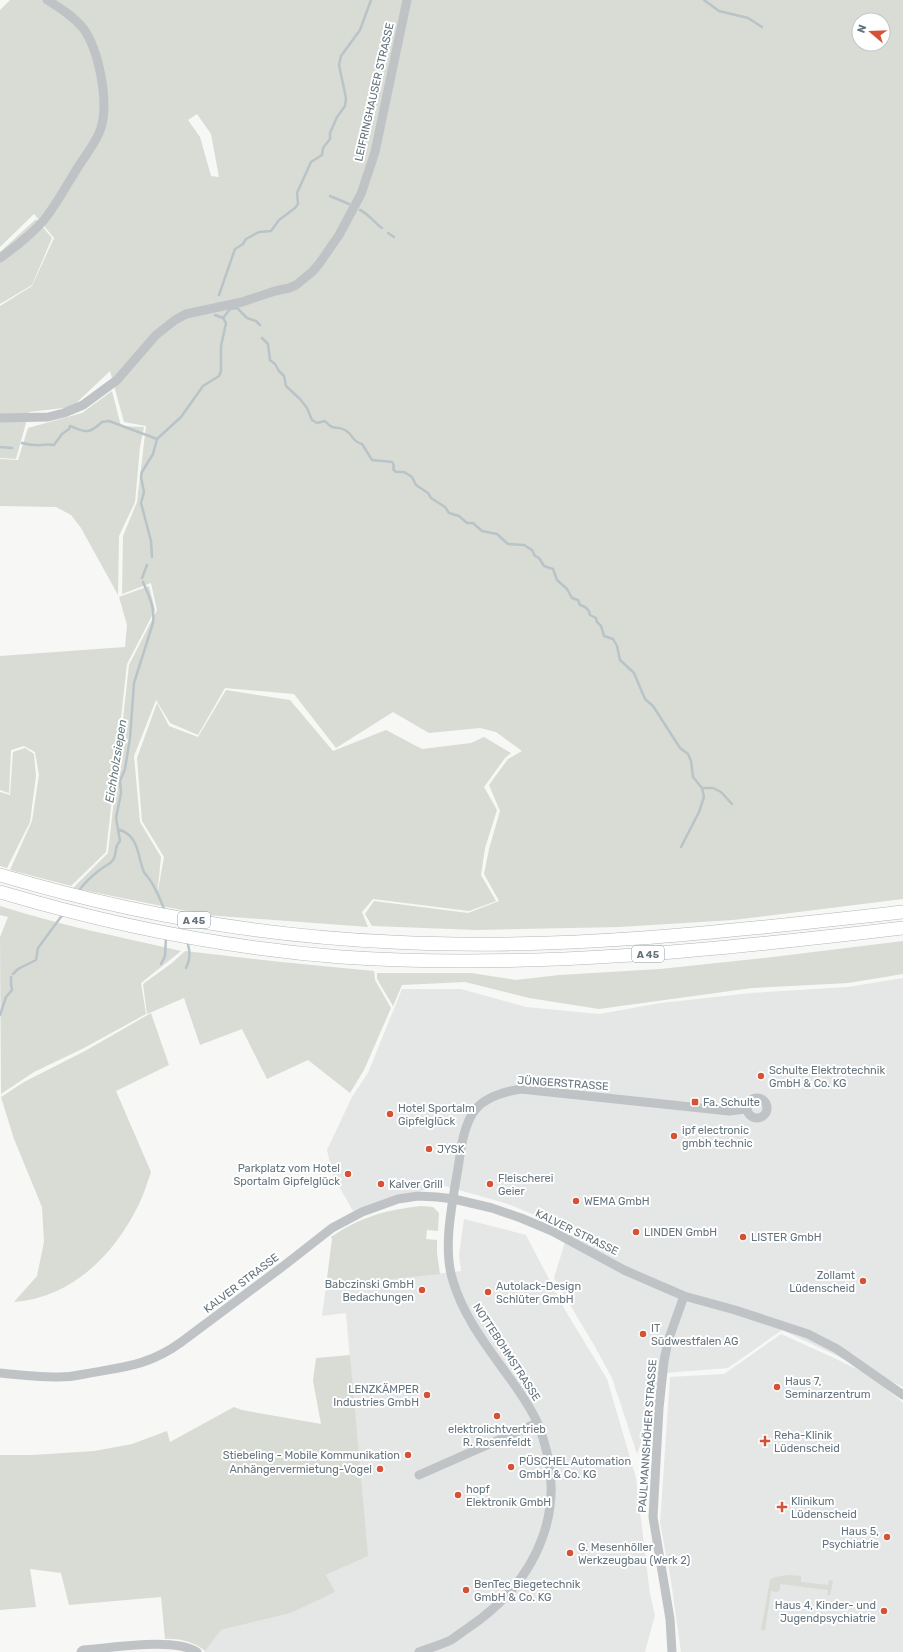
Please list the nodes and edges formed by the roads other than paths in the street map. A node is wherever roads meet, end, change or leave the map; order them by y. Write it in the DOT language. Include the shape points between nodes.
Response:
graph roads {
  1 [pos="47,0"];
  2 [pos="407,0"];
  3 [pos="0,258"];
  4 [pos="0,418"];
  5 [pos="0,875"];
  6 [pos="0,892"];
  7 [pos="903,912"];
  8 [pos="903,928"];
  9 [pos="746,1109"];
  10 [pos="454,1199"];
  11 [pos="684,1296"];
  12 [pos="0,1373"];
  13 [pos="903,1396"];
  14 [pos="537,1423"];
  15 [pos="419,1475"];
  16 [pos="81,1652"];
  17 [pos="198,1652"];
  18 [pos="420,1652"];
  19 [pos="672,1652"];
  1 -- 3 [label="street" via="68,13 83,28 90,40 102,86 102,123 97,137 47,217"];
  2 -- 4 [label="street, LEIFRINGHAUSER STRASSE" via="375,152 361,194 338,235 312,272 288,288 236,304 186,314 175,320 156,335 117,380 83,405 48,417"];
  5 -- 7 [label="highway, A 45" via="134,910 240,929 393,943 477,944 650,938"];
  6 -- 8 [label="highway, A 45" via="128,926 220,942 303,953 392,959 568,959 687,951"];
  9 -- 10 [label="street, JÜNGERSTRASSE" via="729,1112 521,1089 503,1092 483,1102 470,1116 463,1135"];
  10 -- 11 [label="street, KALVER STRASSE" via="492,1208 538,1225 624,1270"];
  10 -- 12 [label="street, KALVER STRASSE" via="418,1196 406,1198 376,1207 345,1221 332,1228 168,1352 152,1360 124,1368 76,1376"];
  10 -- 14 [label="street, NOTTEBOHMSTRASSE" via="449,1257 452,1280 459,1300"];
  11 -- 13 [label="street, KALVER STRASSE" via="808,1334 837,1349"];
  11 -- 19 [label="street, PAULMANNSHÖHER STRASSE" via="668,1341 664,1361 654,1517 670,1619"];
  14 -- 15 [label="street"];
  14 -- 18 [label="street, NOTTEBOHMSTRASSE" via="547,1453 550,1505 546,1528 531,1565 508,1595 483,1618 450,1640"];
  16 -- 17 [label="street" via="165,1644 183,1646"];
}
